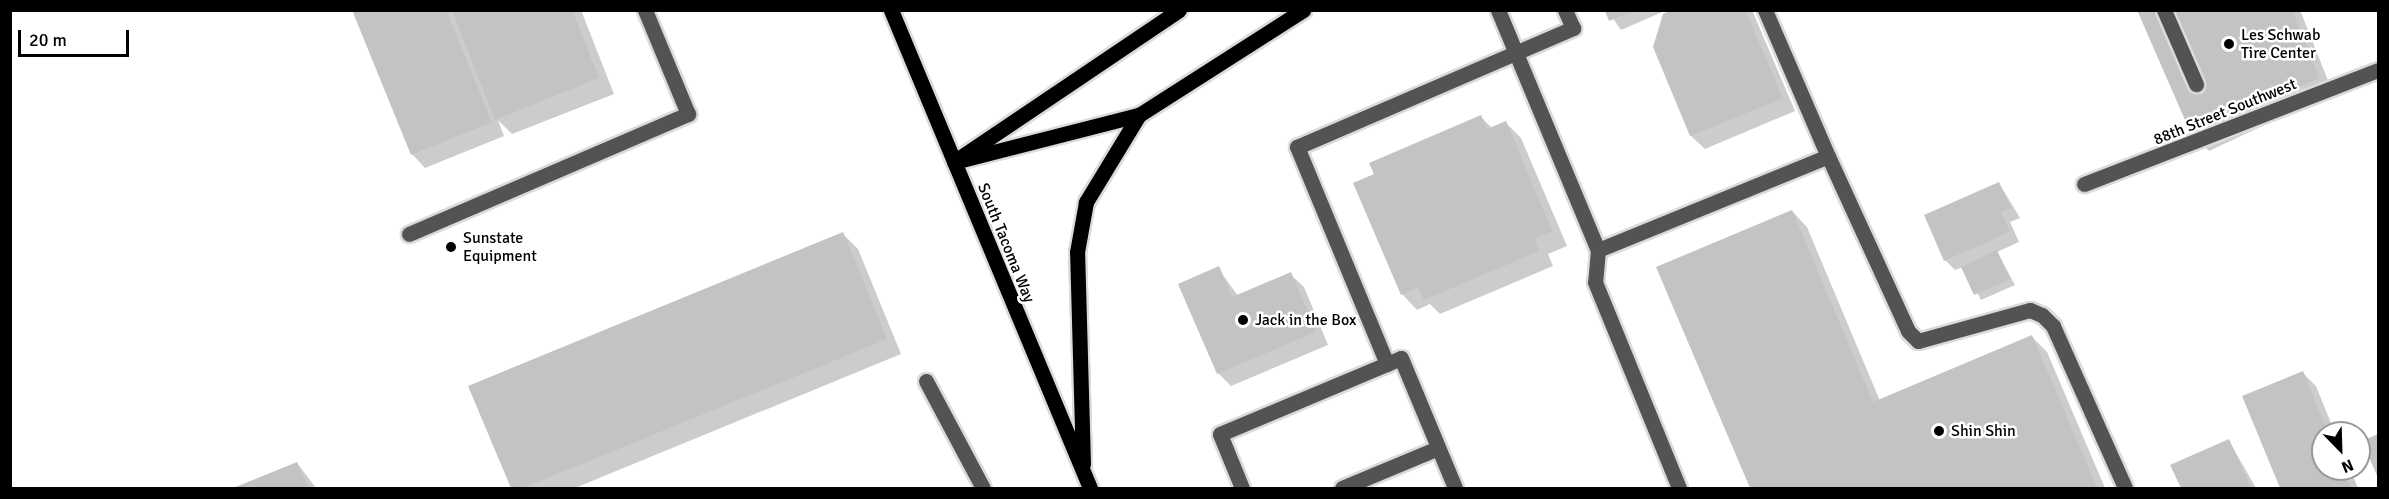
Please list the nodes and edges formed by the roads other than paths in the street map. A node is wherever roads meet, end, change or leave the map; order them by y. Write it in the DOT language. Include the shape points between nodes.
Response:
graph roads {
  1 [pos="645,10"];
  2 [pos="891,10"];
  3 [pos="1179,10"];
  4 [pos="1303,10"];
  5 [pos="1498,10"];
  6 [pos="1565,10"];
  7 [pos="1765,10"];
  8 [pos="2164,10"];
  9 [pos="1516,54"];
  10 [pos="2379,70"];
  11 [pos="2196,84"];
  12 [pos="1139,115"];
  13 [pos="1828,156"];
  14 [pos="954,162"];
  15 [pos="2084,184"];
  16 [pos="409,234"];
  17 [pos="1598,250"];
  18 [pos="1387,364"];
  19 [pos="926,381"];
  20 [pos="1438,448"];
  21 [pos="1083,473"];
  22 [pos="982,489"];
  23 [pos="1090,489"];
  24 [pos="1242,489"];
  25 [pos="1342,489"];
  26 [pos="1455,489"];
  27 [pos="1679,489"];
  28 [pos="2125,489"];
  1 -- 16 [label="street" via="688,114"];
  2 -- 14 [label="main road, South Tacoma Way"];
  3 -- 14 [label="main road" via="1057,87"];
  4 -- 12 [label="main road"];
  5 -- 9 [label="street"];
  6 -- 9 [label="street" via="1573,28"];
  7 -- 13 [label="street"];
  8 -- 11 [label="street"];
  9 -- 17 [label="street"];
  9 -- 18 [label="street" via="1297,147"];
  10 -- 15 [label="street, 88th Street Southwest"];
  12 -- 14 [label="main road"];
  12 -- 21 [label="main road" via="1086,202 1077,252"];
  13 -- 17 [label="street"];
  13 -- 28 [label="street" via="1908,331 1918,341 2030,310 2042,315 2053,326"];
  14 -- 21 [label="main road, South Tacoma Way"];
  17 -- 27 [label="street" via="1595,282"];
  18 -- 20 [label="street" via="1401,358"];
  18 -- 24 [label="street" via="1220,434"];
  19 -- 22 [label="street"];
  20 -- 25 [label="street"];
  20 -- 26 [label="street"];
  21 -- 23 [label="main road, South Tacoma Way"];
}
